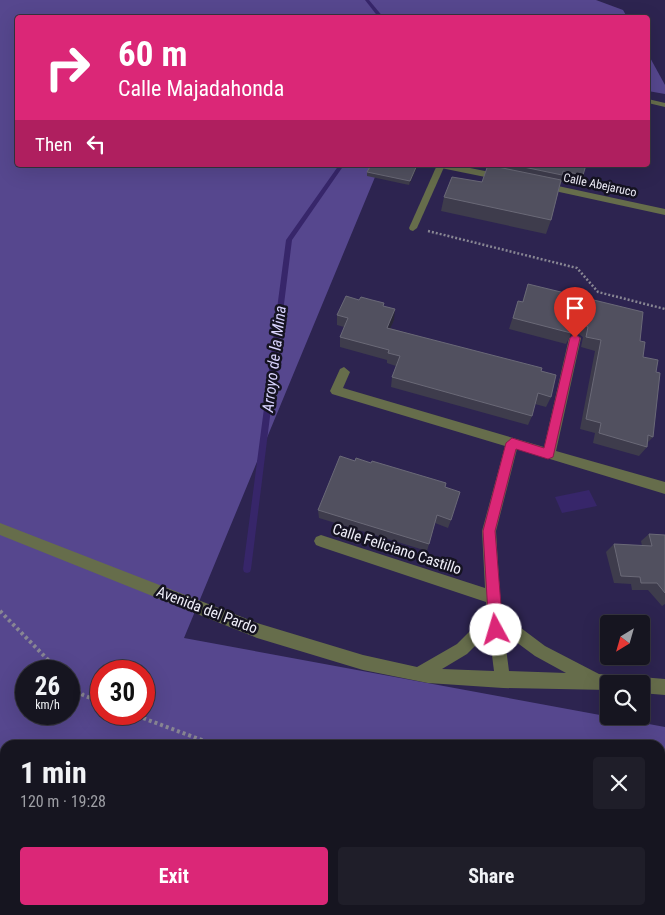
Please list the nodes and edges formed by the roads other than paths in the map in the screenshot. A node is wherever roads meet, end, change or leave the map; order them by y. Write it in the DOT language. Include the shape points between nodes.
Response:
graph roads {
  1 [pos="650,101"];
  2 [pos="665,105"];
  3 [pos="440,167"];
  4 [pos="451,167"];
  5 [pos="509,179"];
  6 [pos="538,185"];
  7 [pos="665,212"];
  8 [pos="413,228"];
  9 [pos="575,338"];
  10 [pos="344,372"];
  11 [pos="512,443"];
  12 [pos="548,454"];
  13 [pos="665,488"];
  14 [pos="0,529"];
  15 [pos="320,541"];
  16 [pos="492,597"];
  17 [pos="494,617"];
  18 [pos="419,675"];
  19 [pos="503,680"];
  20 [pos="595,680"];
  21 [pos="600,681"];
  22 [pos="650,686"];
  23 [pos="665,687"];
  1 -- 2 [label="street"];
  3 -- 8 [label="lane"];
  4 -- 5 [label="street"];
  6 -- 7 [label="street, Calle Abejaruco"];
  9 -- 12 [label="street"];
  10 -- 11 [label="street" via="336,391"];
  11 -- 12 [label="street"];
  11 -- 16 [label="street" via="489,531"];
  12 -- 13 [label="street"];
  14 -- 18 [label="street, Avenida del Pardo" via="205,611 328,654"];
  15 -- 16 [label="street, Calle Feliciano Castillo"];
  16 -- 17 [label="street"];
  17 -- 18 [label="street" via="462,649"];
  17 -- 19 [label="street"];
  17 -- 20 [label="street, Avenida del Pardo" via="540,651"];
  18 -- 19 [label="street, Avenida del Pardo"];
  19 -- 20 [label="street, Avenida del Pardo"];
  20 -- 21 [label="street, Avenida del Pardo"];
  22 -- 23 [label="street"];
}
